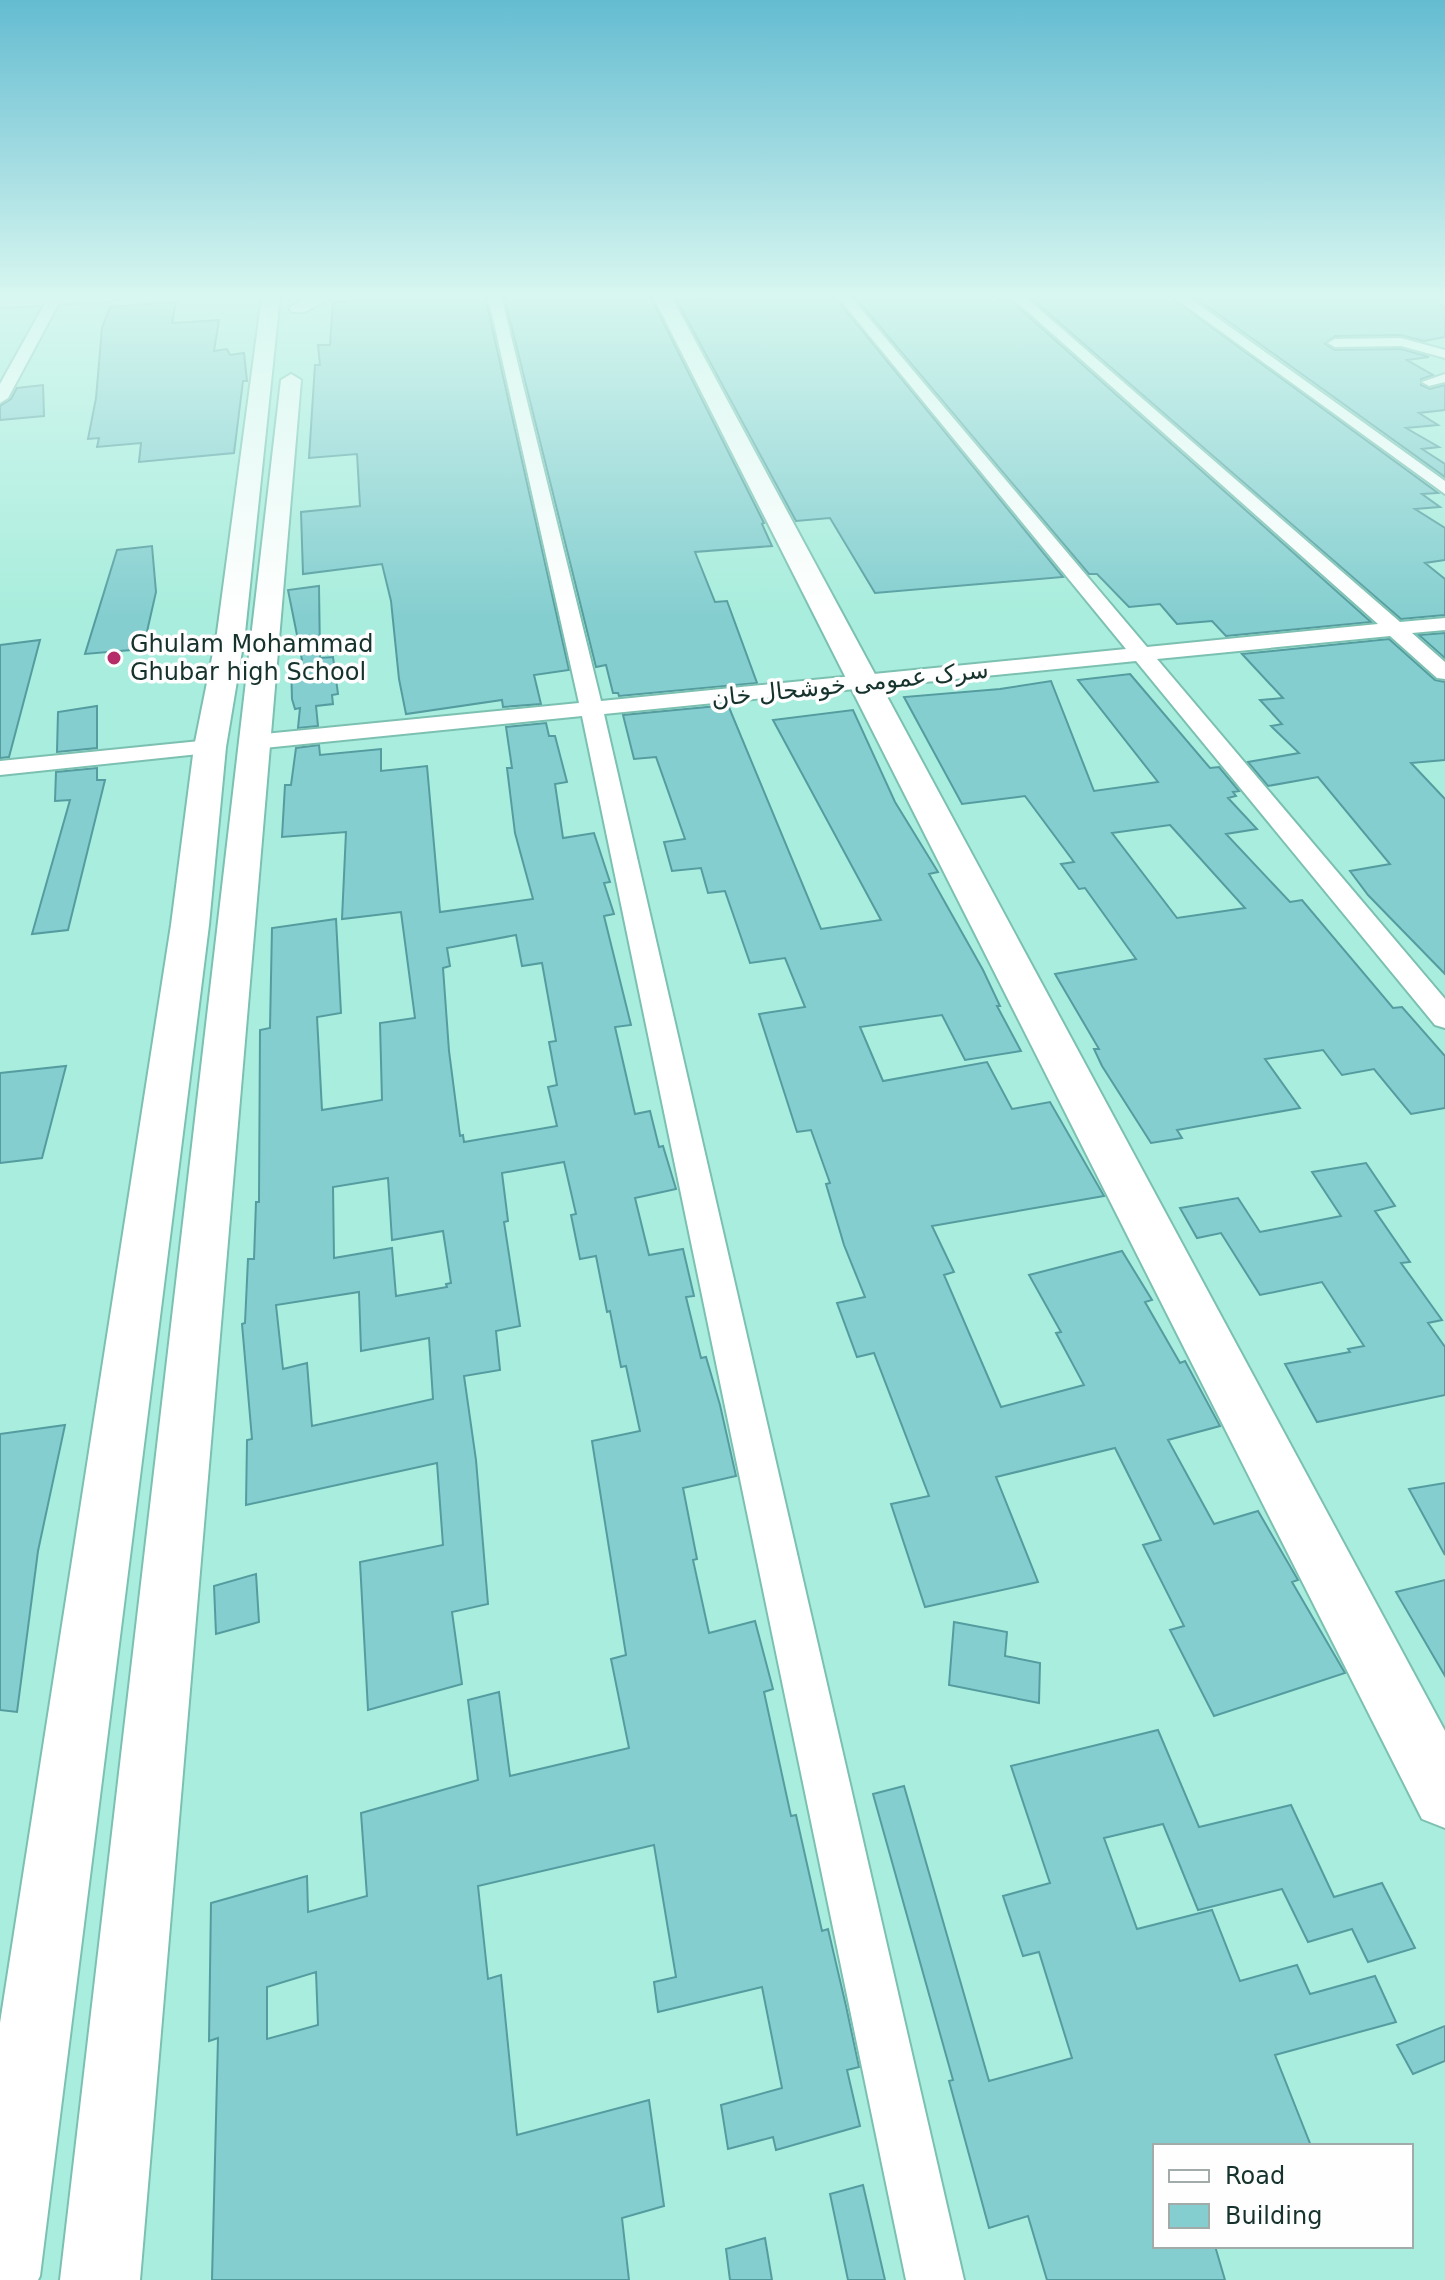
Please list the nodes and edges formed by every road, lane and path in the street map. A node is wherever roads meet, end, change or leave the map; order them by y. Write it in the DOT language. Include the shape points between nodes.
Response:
graph roads {
  1 [pos="274,402"];
  2 [pos="519,402"];
  3 [pos="718,402"];
  4 [pos="931,402"];
  5 [pos="1137,402"];
  6 [pos="1325,402"];
  7 [pos="1445,489"];
  8 [pos="1445,624"];
  9 [pos="1397,630"];
  10 [pos="1142,656"];
  11 [pos="1445,673"];
  12 [pos="866,682"];
  13 [pos="592,711"];
  14 [pos="232,744"];
  15 [pos="0,768"];
  16 [pos="214,922"];
  17 [pos="1445,1018"];
  18 [pos="1445,1796"];
  19 [pos="0,2276"];
  20 [pos="100,2280"];
  21 [pos="935,2280"];
  1 -- 14 [label="street"];
  2 -- 13 [label="street"];
  3 -- 12 [label="street"];
  4 -- 10 [label="street"];
  5 -- 9 [label="street"];
  6 -- 7 [label="street"];
  8 -- 9 [label="street, سرک عمومی خوشحال خان"];
  9 -- 10 [label="street, سرک عمومی خوشحال خان"];
  9 -- 11 [label="street"];
  10 -- 12 [label="street, سرک عمومی خوشحال خان"];
  10 -- 17 [label="street"];
  12 -- 13 [label="street, سرک عمومی خوشحال خان"];
  12 -- 18 [label="street"];
  13 -- 14 [label="street, سرک عمومی خوشحال خان"];
  13 -- 21 [label="street"];
  14 -- 15 [label="street, سرک عمومی خوشحال خان"];
  14 -- 16 [label="street"];
  16 -- 19 [label="street"];
  16 -- 20 [label="street"];
}
